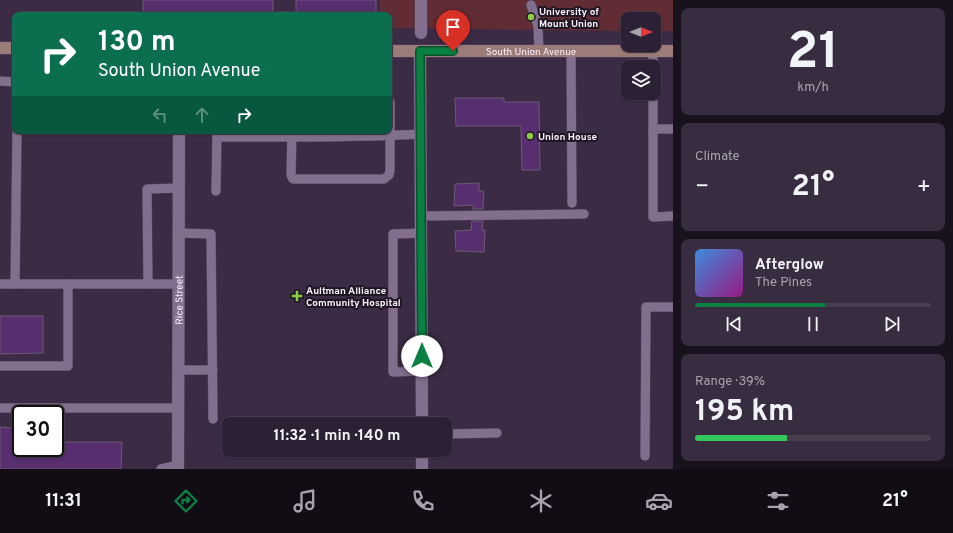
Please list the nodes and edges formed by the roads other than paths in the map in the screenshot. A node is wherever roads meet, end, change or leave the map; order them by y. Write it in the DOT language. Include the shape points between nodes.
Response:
graph roads {
  1 [pos="421,0"];
  2 [pos="531,5"];
  3 [pos="421,33"];
  4 [pos="0,48"];
  5 [pos="12,48"];
  6 [pos="392,51"];
  7 [pos="420,51"];
  8 [pos="539,51"];
  9 [pos="571,51"];
  10 [pos="621,51"];
  11 [pos="661,51"];
  12 [pos="673,51"];
  13 [pos="0,81"];
  14 [pos="12,82"];
  15 [pos="653,100"];
  16 [pos="653,129"];
  17 [pos="673,129"];
  18 [pos="17,134"];
  19 [pos="179,134"];
  20 [pos="217,134"];
  21 [pos="292,134"];
  22 [pos="420,134"];
  23 [pos="390,136"];
  24 [pos="179,188"];
  25 [pos="216,191"];
  26 [pos="572,203"];
  27 [pos="584,214"];
  28 [pos="421,216"];
  29 [pos="673,216"];
  30 [pos="179,233"];
  31 [pos="421,233"];
  32 [pos="0,284"];
  33 [pos="15,284"];
  34 [pos="68,284"];
  35 [pos="148,284"];
  36 [pos="179,284"];
  37 [pos="673,306"];
  38 [pos="0,366"];
  39 [pos="179,370"];
  40 [pos="213,370"];
  41 [pos="422,371"];
  42 [pos="0,408"];
  43 [pos="178,408"];
  44 [pos="422,417"];
  45 [pos="213,419"];
  46 [pos="497,433"];
  47 [pos="452,434"];
  48 [pos="645,456"];
  49 [pos="422,457"];
  50 [pos="178,467"];
  51 [pos="161,469"];
  52 [pos="422,469"];
  1 -- 3 [label="street"];
  2 -- 8 [label="lane" via="538,26"];
  4 -- 5 [label="main road"];
  6 -- 7 [label="main road, South Union Avenue"];
  7 -- 8 [label="main road, South Union Avenue"];
  7 -- 22 [label="street"];
  8 -- 9 [label="main road, South Union Avenue"];
  9 -- 10 [label="main road, South Union Avenue"];
  9 -- 26 [label="lane"];
  11 -- 12 [label="main road, South Union Avenue"];
  13 -- 14 [label="lane"];
  15 -- 16 [label="lane"];
  16 -- 17 [label="lane"];
  16 -- 29 [label="lane" via="653,217"];
  18 -- 33 [label="lane"];
  19 -- 24 [label="street, Rice Street"];
  20 -- 21 [label="lane"];
  20 -- 25 [label="lane"];
  21 -- 23 [label="lane"];
  21 -- 23 [label="lane" via="291,175 294,179 387,178 390,171"];
  22 -- 23 [label="lane"];
  22 -- 28 [label="street"];
  24 -- 30 [label="street, Rice Street"];
  24 -- 35 [label="lane" via="147,189"];
  27 -- 28 [label="lane"];
  28 -- 31 [label="street"];
  30 -- 36 [label="street, Rice Street"];
  30 -- 40 [label="lane" via="211,234"];
  31 -- 41 [label="street"];
  31 -- 41 [label="lane" via="393,234 393,372"];
  32 -- 33 [label="lane"];
  33 -- 34 [label="lane"];
  34 -- 35 [label="lane"];
  34 -- 38 [label="lane" via="68,366"];
  35 -- 36 [label="lane"];
  36 -- 39 [label="street, Rice Street"];
  37 -- 48 [label="lane" via="646,307"];
  39 -- 40 [label="lane"];
  39 -- 43 [label="street, Rice Street"];
  40 -- 45 [label="lane"];
  41 -- 44 [label="street"];
  42 -- 43 [label="lane"];
  43 -- 50 [label="street, Rice Street"];
  46 -- 47 [label="lane"];
  49 -- 52 [label="street"];
  50 -- 51 [label="lane"];
}
